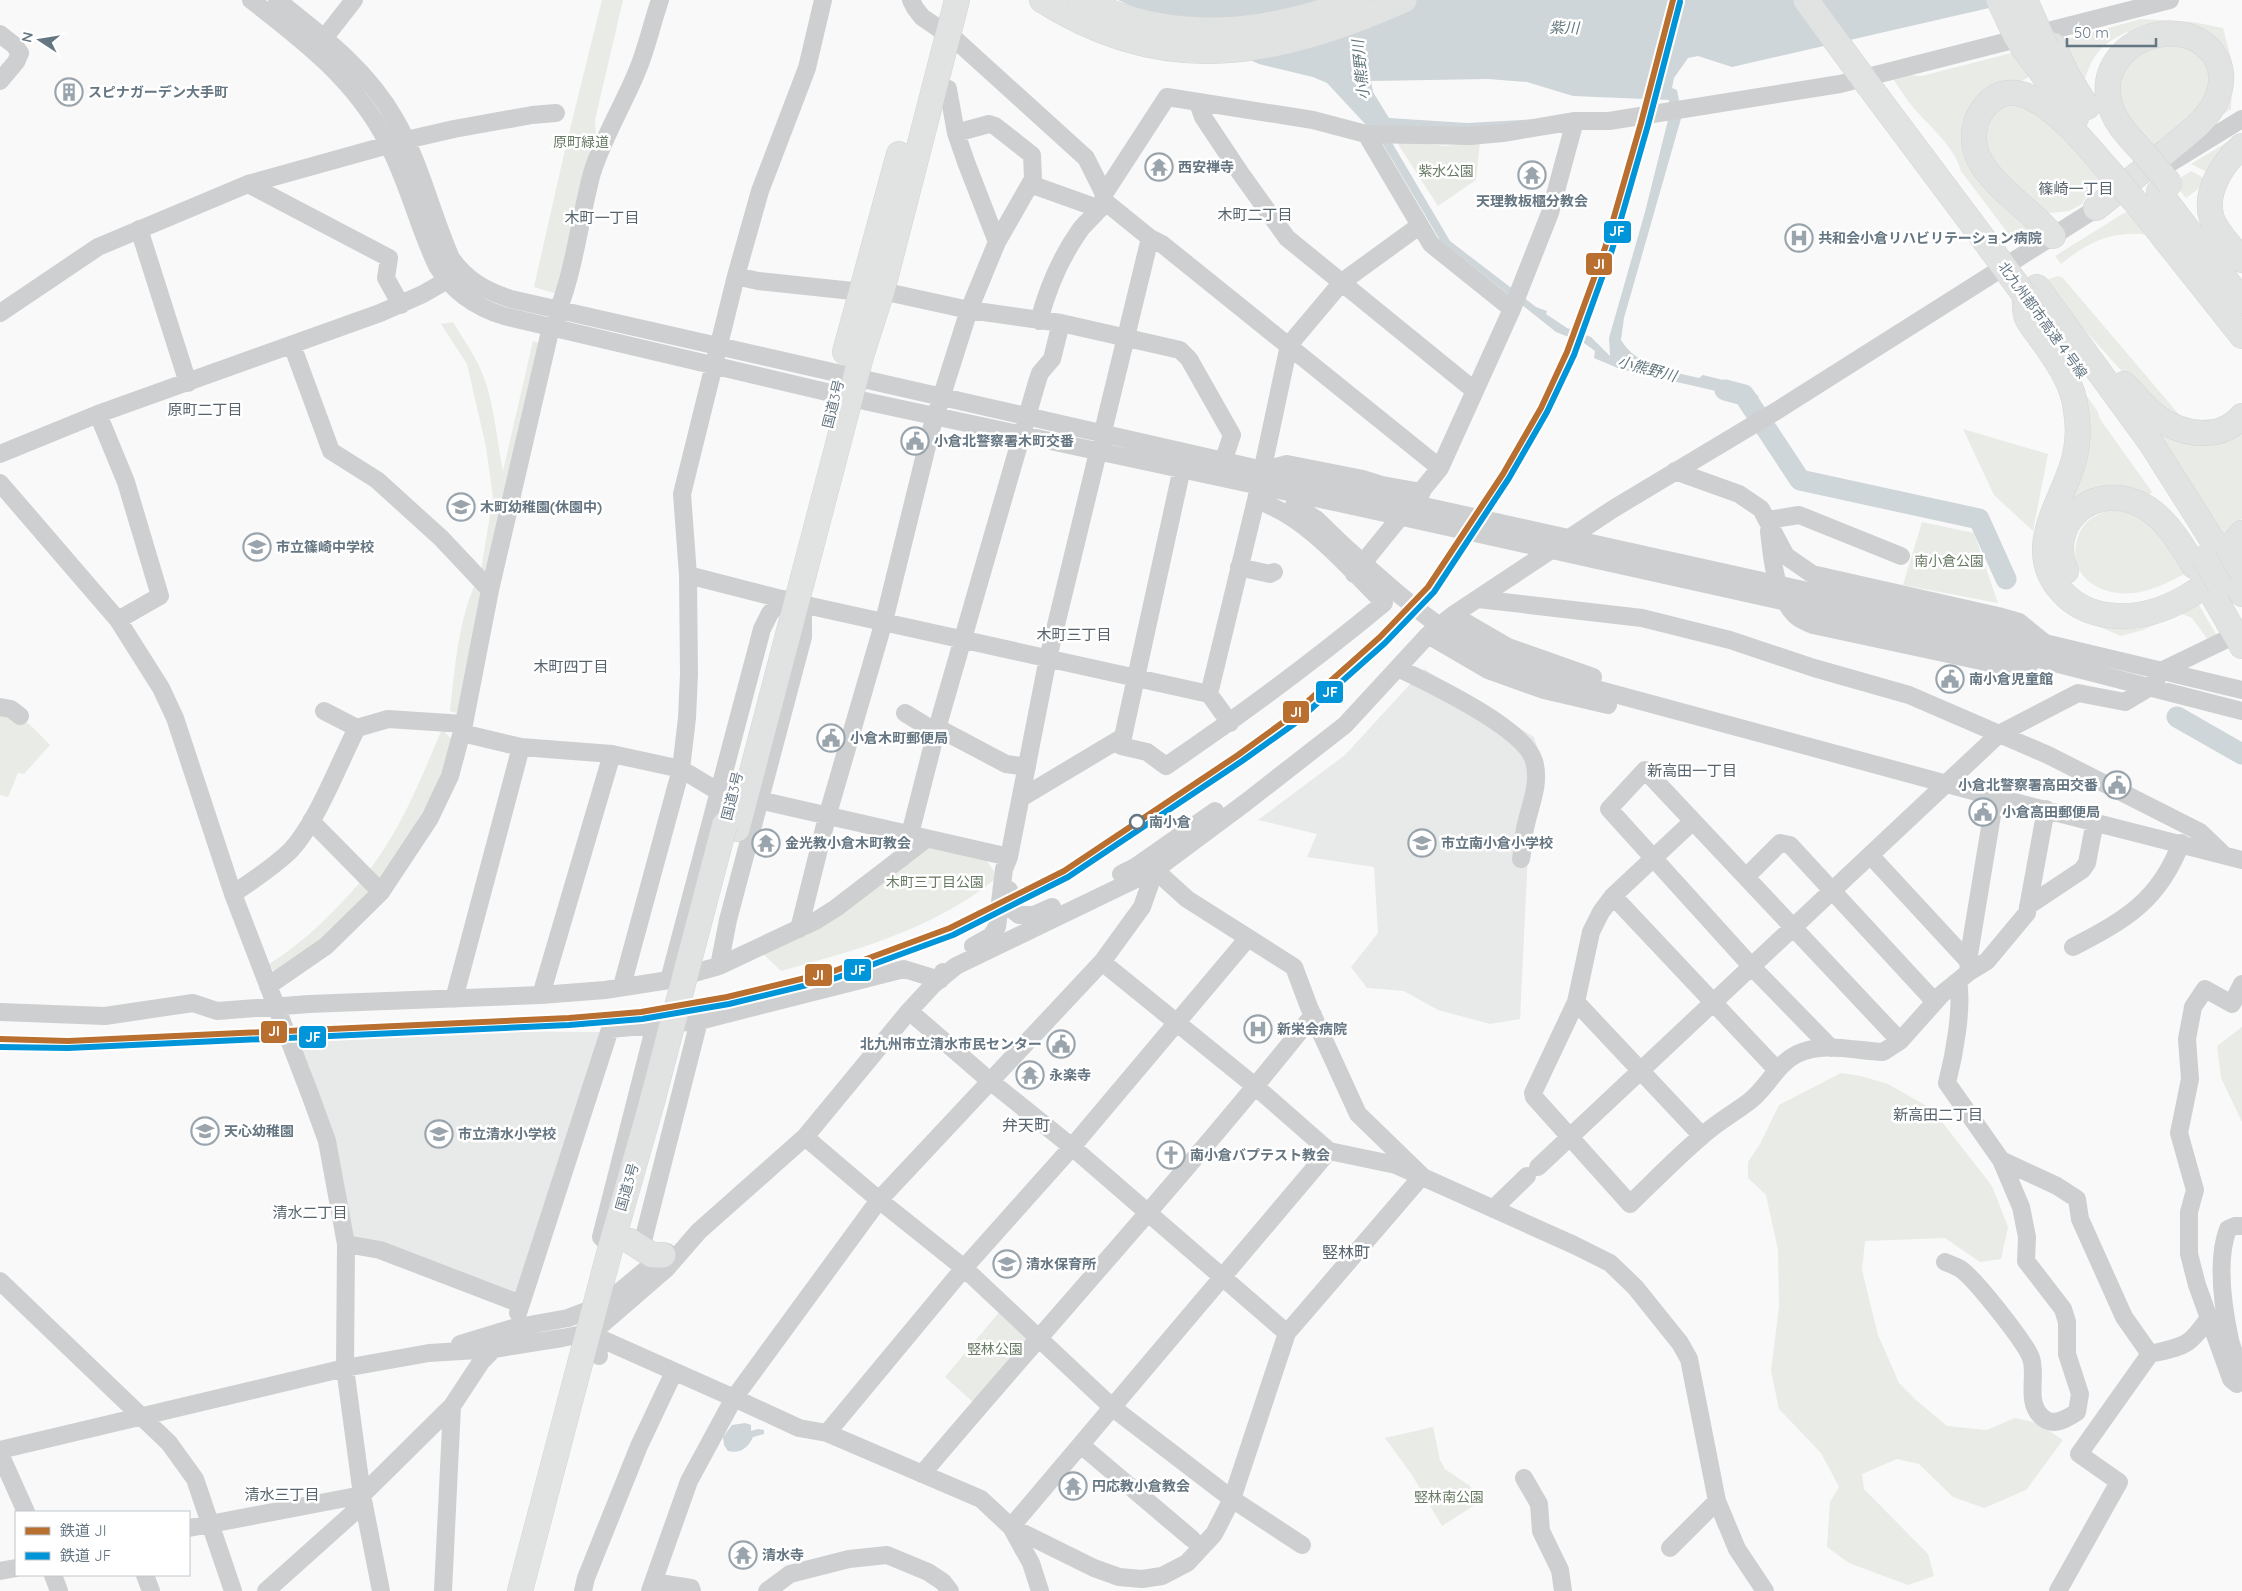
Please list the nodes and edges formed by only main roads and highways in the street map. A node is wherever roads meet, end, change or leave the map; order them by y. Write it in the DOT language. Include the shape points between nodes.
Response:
graph roads {
  1 [pos="941,0"];
  2 [pos="957,0"];
  3 [pos="1042,0"];
  4 [pos="1081,0"];
  5 [pos="1404,0"];
  6 [pos="1415,0"];
  7 [pos="1806,0"];
  8 [pos="1824,0"];
  9 [pos="1999,0"];
  10 [pos="2012,0"];
  11 [pos="2025,0"];
  12 [pos="2034,0"];
  13 [pos="1366,6"];
  14 [pos="941,29"];
  15 [pos="2040,48"];
  16 [pos="1878,85"];
  17 [pos="2242,146"];
  18 [pos="2125,163"];
  19 [pos="2153,195"];
  20 [pos="2096,208"];
  21 [pos="2053,236"];
  22 [pos="2236,253"];
  23 [pos="2242,285"];
  24 [pos="872,292"];
  25 [pos="2031,292"];
  26 [pos="2055,312"];
  27 [pos="2237,317"];
  28 [pos="2242,416"];
  29 [pos="2242,533"];
  30 [pos="2220,572"];
  31 [pos="2236,639"];
  32 [pos="620,1243"];
  33 [pos="663,1255"];
  34 [pos="599,1331"];
  35 [pos="520,1591"];
  36 [pos="537,1591"];
  1 -- 14 [label="highway, 国道3号"];
  2 -- 14 [label="highway, 国道3号"];
  3 -- 13 [label="highway" via="1064,14 1119,38 1146,46 1185,51 1266,46 1295,39"];
  4 -- 13 [label="highway" via="1151,25 1210,31 1264,26 1331,10"];
  5 -- 13 [label="highway"];
  6 -- 13 [label="highway"];
  7 -- 16 [label="highway, 北九州都市高速４号線, bridge"];
  8 -- 16 [label="highway, 北九州都市高速４号線"];
  9 -- 15 [label="highway, bridge" via="2013,30"];
  10 -- 15 [label="highway"];
  11 -- 15 [label="highway, bridge"];
  12 -- 15 [label="highway"];
  14 -- 24 [label="highway, 国道3号"];
  14 -- 24 [label="highway, 国道3号" via="935,84"];
  15 -- 18 [label="highway" via="2066,78"];
  15 -- 18 [label="highway" via="2059,94"];
  16 -- 25 [label="highway, 北九州都市高速４号線"];
  17 -- 22 [label="highway" via="2222,169 2210,205 2213,220"];
  18 -- 19 [label="highway, bridge"];
  18 -- 19 [label="highway, bridge"];
  18 -- 20 [label="highway" via="2122,127 2111,108 2108,88 2112,68 2123,52 2140,40 2170,34 2197,40 2211,51 2220,66 2221,83 2214,105 2188,133"];
  18 -- 21 [label="highway" via="2025,94 2014,93 1995,98 1987,104 1974,130 1978,158 1990,175"];
  19 -- 22 [label="highway" via="2195,212"];
  19 -- 23 [label="highway"];
  19 -- 27 [label="highway"];
  19 -- 27 [label="highway" via="2183,255"];
  24 -- 32 [label="highway, 国道3号"];
  25 -- 26 [label="highway, 北九州都市高速４号線"];
  25 -- 30 [label="highway, 北九州都市高速４号線"];
  25 -- 30 [label="highway" via="2026,317 2066,377 2076,409 2077,444 2073,462 2050,519 2045,543 2047,564 2059,589 2074,603 2095,612 2120,616 2147,613 2176,602 2224,570"];
  26 -- 28 [label="highway" via="2143,404 2168,424 2187,431 2218,432"];
  26 -- 30 [label="highway, 北九州都市高速４号線" via="2151,443"];
  29 -- 30 [label="highway" via="2226,552 2186,582 2148,598 2120,602 2095,597 2076,585 2064,568 2063,538 2071,518 2087,503 2099,498 2122,499 2148,509 2173,534"];
  30 -- 31 [label="highway, 北九州都市高速４号線"];
  32 -- 33 [label="highway" via="652,1255"];
  32 -- 34 [label="highway, 国道3号"];
  34 -- 35 [label="highway, 国道3号"];
  34 -- 36 [label="highway, 国道3号"];
}
